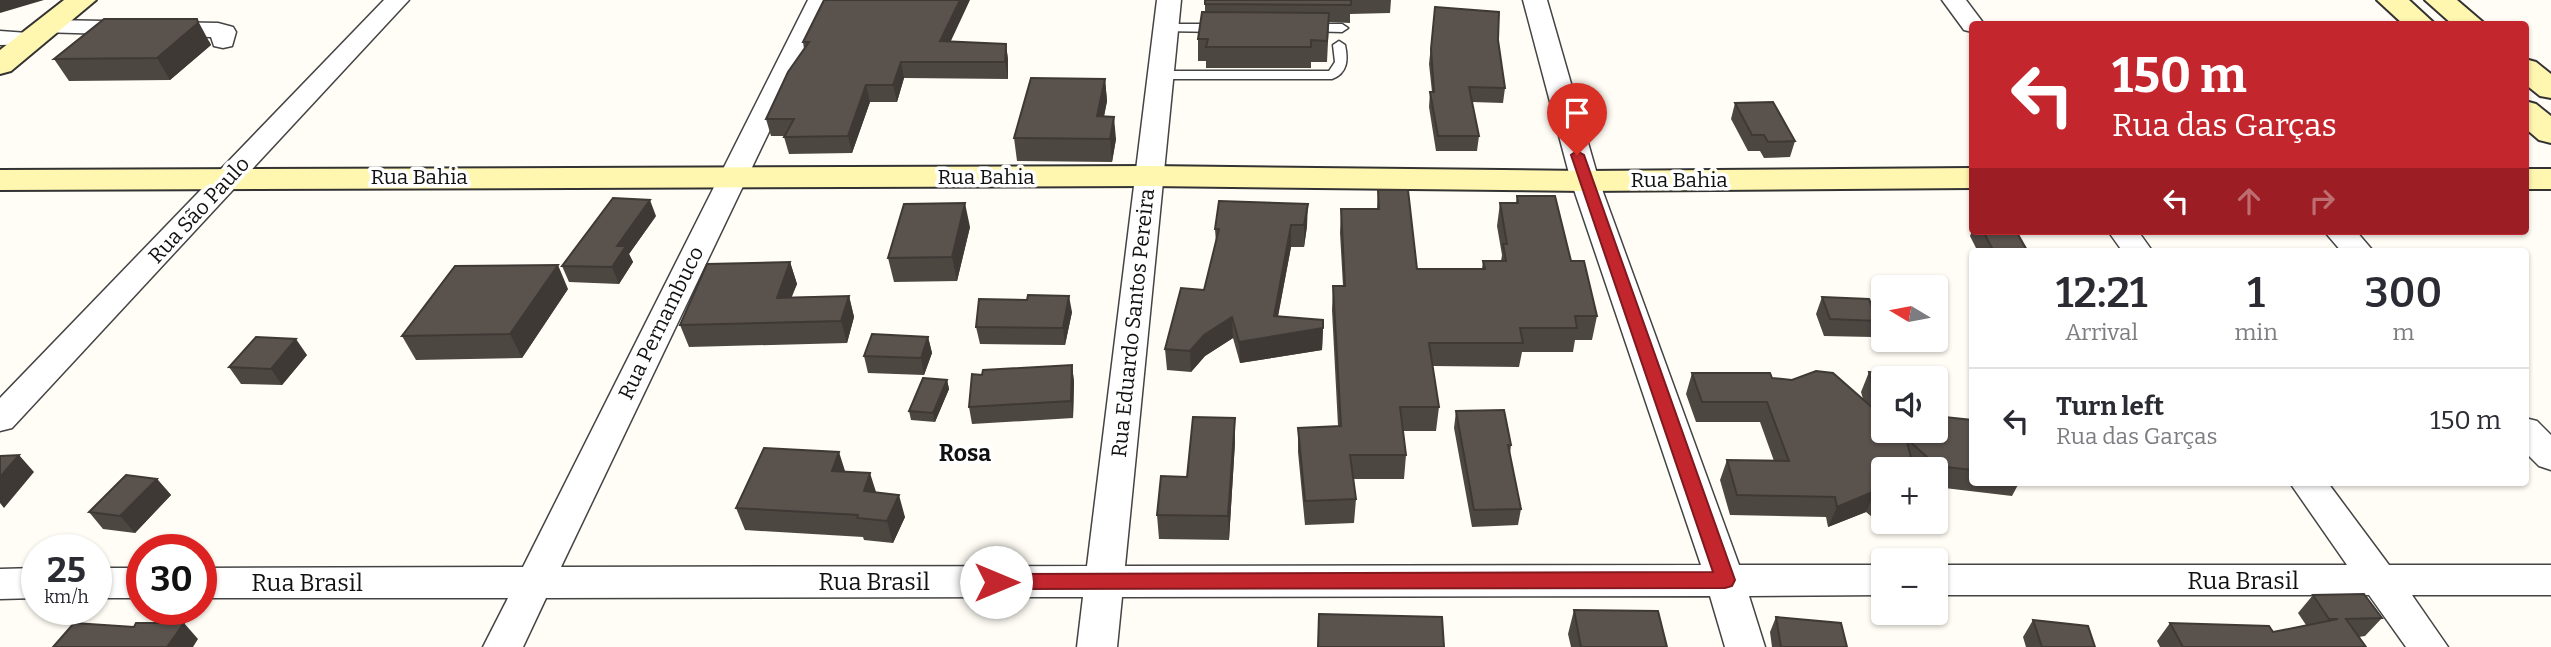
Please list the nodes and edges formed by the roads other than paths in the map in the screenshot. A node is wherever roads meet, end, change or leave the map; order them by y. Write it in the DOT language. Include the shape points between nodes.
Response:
graph roads {
  1 [pos="82,0"];
  2 [pos="397,0"];
  3 [pos="820,0"];
  4 [pos="1535,0"];
  5 [pos="1954,0"];
  6 [pos="2391,0"];
  7 [pos="2439,0"];
  8 [pos="1168,14"];
  9 [pos="1970,21"];
  10 [pos="2416,21"];
  11 [pos="2466,21"];
  12 [pos="1234,28"];
  13 [pos="1301,28"];
  14 [pos="1342,28"];
  15 [pos="41,33"];
  16 [pos="0,38"];
  17 [pos="223,41"];
  18 [pos="1339,45"];
  19 [pos="0,65"];
  20 [pos="2529,71"];
  21 [pos="1161,75"];
  22 [pos="2551,89"];
  23 [pos="2529,114"];
  24 [pos="2551,133"];
  25 [pos="1150,176"];
  26 [pos="229,177"];
  27 [pos="733,177"];
  28 [pos="1969,178"];
  29 [pos="2529,179"];
  30 [pos="2551,179"];
  31 [pos="0,180"];
  32 [pos="1585,181"];
  33 [pos="2343,235"];
  34 [pos="2355,248"];
  35 [pos="0,419"];
  36 [pos="2529,434"];
  37 [pos="2551,457"];
  38 [pos="2310,486"];
  39 [pos="1725,580"];
  40 [pos="1871,580"];
  41 [pos="1948,580"];
  42 [pos="2551,580"];
  43 [pos="2380,581"];
  44 [pos="534,582"];
  45 [pos="1105,582"];
  46 [pos="0,583"];
  47 [pos="21,583"];
  48 [pos="217,583"];
  49 [pos="503,647"];
  50 [pos="1097,647"];
  51 [pos="1745,647"];
  52 [pos="2428,647"];
  1 -- 15 [label="main road"];
  2 -- 26 [label="street, Rua São Paulo"];
  3 -- 27 [label="street, Rua Pernambuco"];
  4 -- 32 [label="street"];
  5 -- 9 [label="street"];
  6 -- 10 [label="main road"];
  7 -- 11 [label="main road"];
  8 -- 12 [label="lane"];
  8 -- 21 [label="street, Rua Eduardo Santos Pereira"];
  13 -- 14 [label="lane"];
  15 -- 16 [label="street"];
  15 -- 17 [label="street" via="218,30 223,32"];
  15 -- 19 [label="main road"];
  18 -- 21 [label="lane" via="1341,63 1332,75"];
  20 -- 22 [label="main road"];
  21 -- 25 [label="street, Rua Eduardo Santos Pereira"];
  23 -- 24 [label="main road"];
  25 -- 27 [label="main road, Rua Bahia"];
  25 -- 32 [label="main road, Rua Bahia"];
  25 -- 45 [label="street, Rua Eduardo Santos Pereira"];
  26 -- 27 [label="main road, Rua Bahia"];
  26 -- 31 [label="main road, Rua Bahia"];
  26 -- 35 [label="street, Rua São Paulo"];
  27 -- 44 [label="street, Rua Pernambuco"];
  28 -- 32 [label="main road, Rua Bahia"];
  29 -- 30 [label="main road"];
  32 -- 39 [label="street"];
  33 -- 34 [label="street"];
  36 -- 37 [label="street"];
  38 -- 43 [label="street"];
  39 -- 40 [label="street, Rua Brasil"];
  39 -- 45 [label="street, Rua Brasil"];
  39 -- 51 [label="street"];
  41 -- 43 [label="street, Rua Brasil"];
  42 -- 43 [label="street, Rua Brasil"];
  43 -- 52 [label="street"];
  44 -- 45 [label="street, Rua Brasil"];
  44 -- 48 [label="street, Rua Brasil"];
  44 -- 49 [label="street, Rua Pernambuco"];
  45 -- 50 [label="street, Rua Eduardo Santos Pereira"];
  46 -- 47 [label="street"];
}
